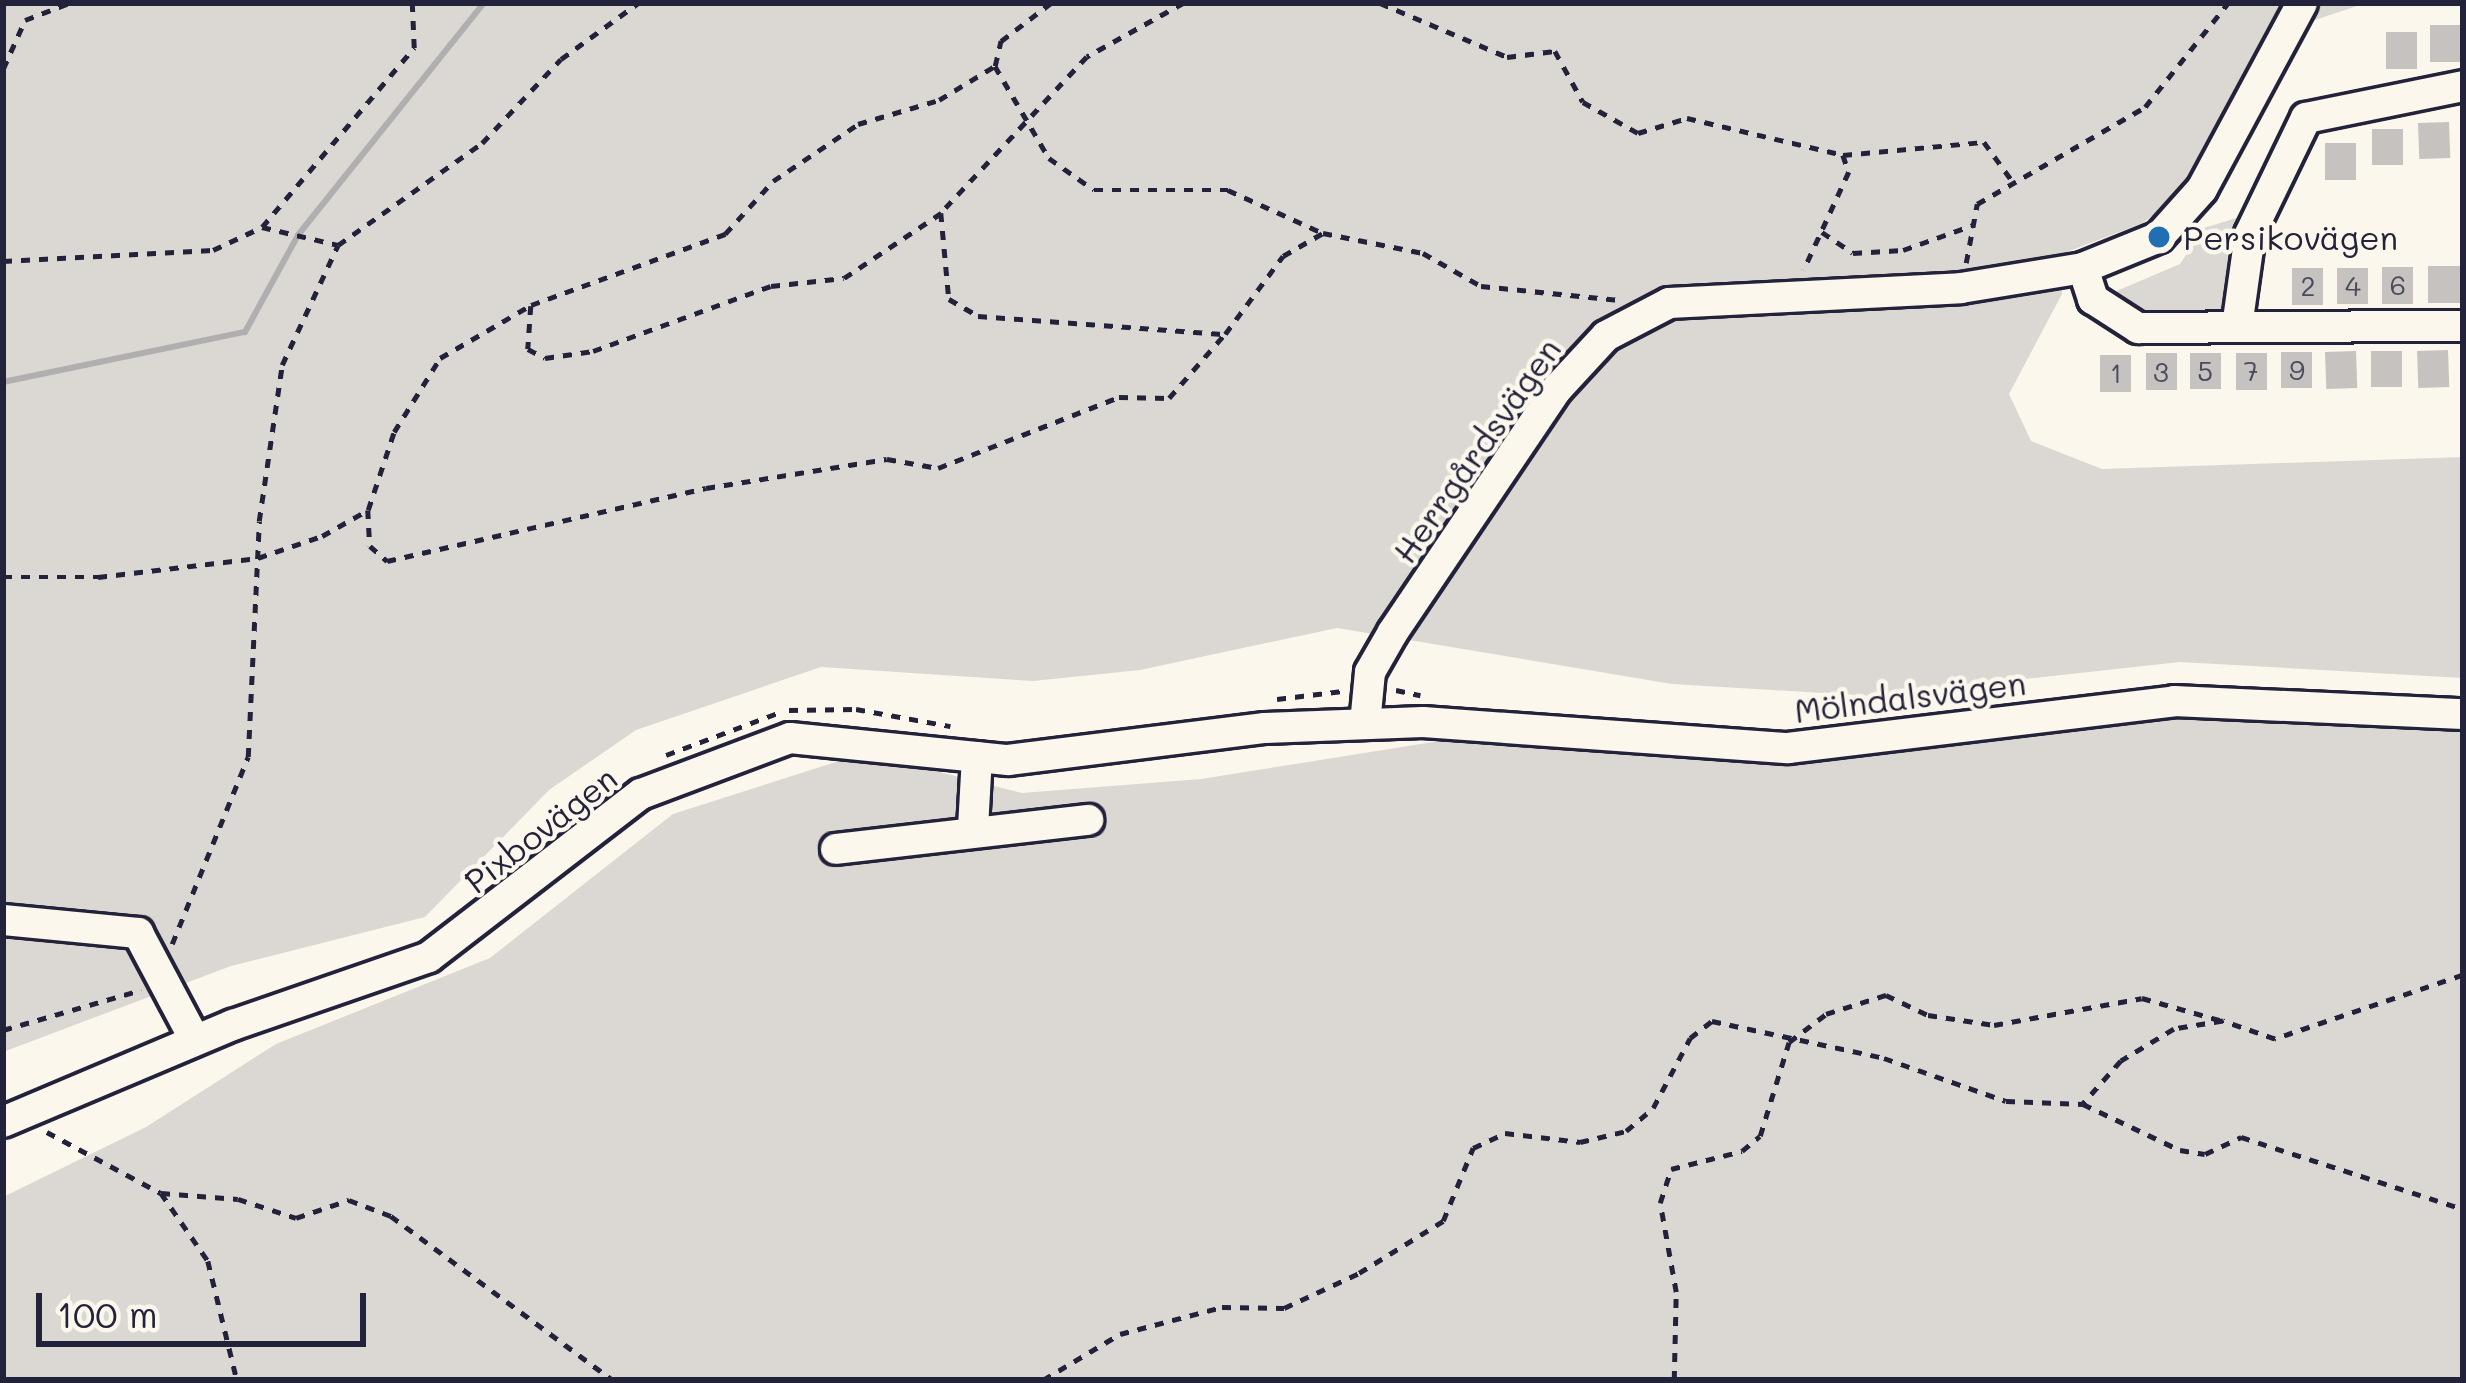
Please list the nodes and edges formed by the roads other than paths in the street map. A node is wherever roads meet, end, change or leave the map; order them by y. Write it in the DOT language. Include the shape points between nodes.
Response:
graph roads {
  1 [pos="2302,3"];
  2 [pos="2463,86"];
  3 [pos="2083,268"];
  4 [pos="2463,326"];
  5 [pos="2237,327"];
  6 [pos="2463,714"];
  7 [pos="1364,724"];
  8 [pos="972,743"];
  9 [pos="1088,820"];
  10 [pos="973,828"];
  11 [pos="836,849"];
  12 [pos="3,920"];
  13 [pos="195,1040"];
  14 [pos="3,1121"];
  1 -- 3 [label="street, Herrgårdsvägen" via="2181,221"];
  2 -- 5 [label="street" via="2306,118 2250,234"];
  3 -- 5 [label="street" via="2093,299 2120,323"];
  3 -- 7 [label="street, Herrgårdsvägen" via="1961,289 1710,297 1634,317 1557,389 1393,632 1382,690"];
  4 -- 5 [label="street"];
  6 -- 7 [label="street, Mölndalsvägen" via="2174,701 1788,748 1490,723"];
  7 -- 8 [label="street, Pixbovägen" via="1078,756"];
  8 -- 10 [label="street"];
  8 -- 13 [label="street, Pixbovägen" via="827,735 740,750 620,808 429,957"];
  9 -- 10 [label="street"];
  10 -- 11 [label="street"];
  12 -- 13 [label="street" via="138,933"];
  13 -- 14 [label="street, Pixbovägen"];
}
